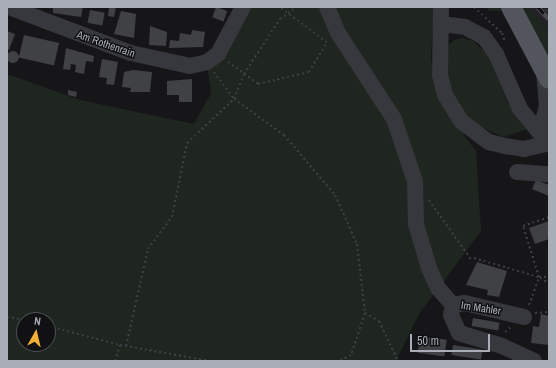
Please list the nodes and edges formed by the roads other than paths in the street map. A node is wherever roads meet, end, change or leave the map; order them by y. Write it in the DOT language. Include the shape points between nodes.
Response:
graph roads {
  1 [pos="9,7"];
  2 [pos="243,7"];
  3 [pos="327,7"];
  4 [pos="441,7"];
  5 [pos="512,12"];
  6 [pos="441,24"];
  7 [pos="546,75"];
  8 [pos="543,134"];
  9 [pos="517,172"];
  10 [pos="549,174"];
  11 [pos="453,305"];
  12 [pos="524,317"];
  13 [pos="534,361"];
  1 -- 2 [label="street, Am Rothenrain" via="169,64 190,66 212,58"];
  3 -- 11 [label="street" via="338,33 394,119 416,181 416,224 426,261 438,288"];
  4 -- 6 [label="street"];
  5 -- 7 [label="main road"];
  6 -- 8 [label="street" via="465,28 484,37 496,54 520,109"];
  6 -- 8 [label="street" via="440,75 444,95 462,122 475,133 505,146"];
  7 -- 8 [label="street"];
  9 -- 10 [label="street"];
  11 -- 12 [label="street, Im Mahler" via="466,303"];
  11 -- 13 [label="street, Im Mahler" via="452,323 459,333 502,346"];
}
